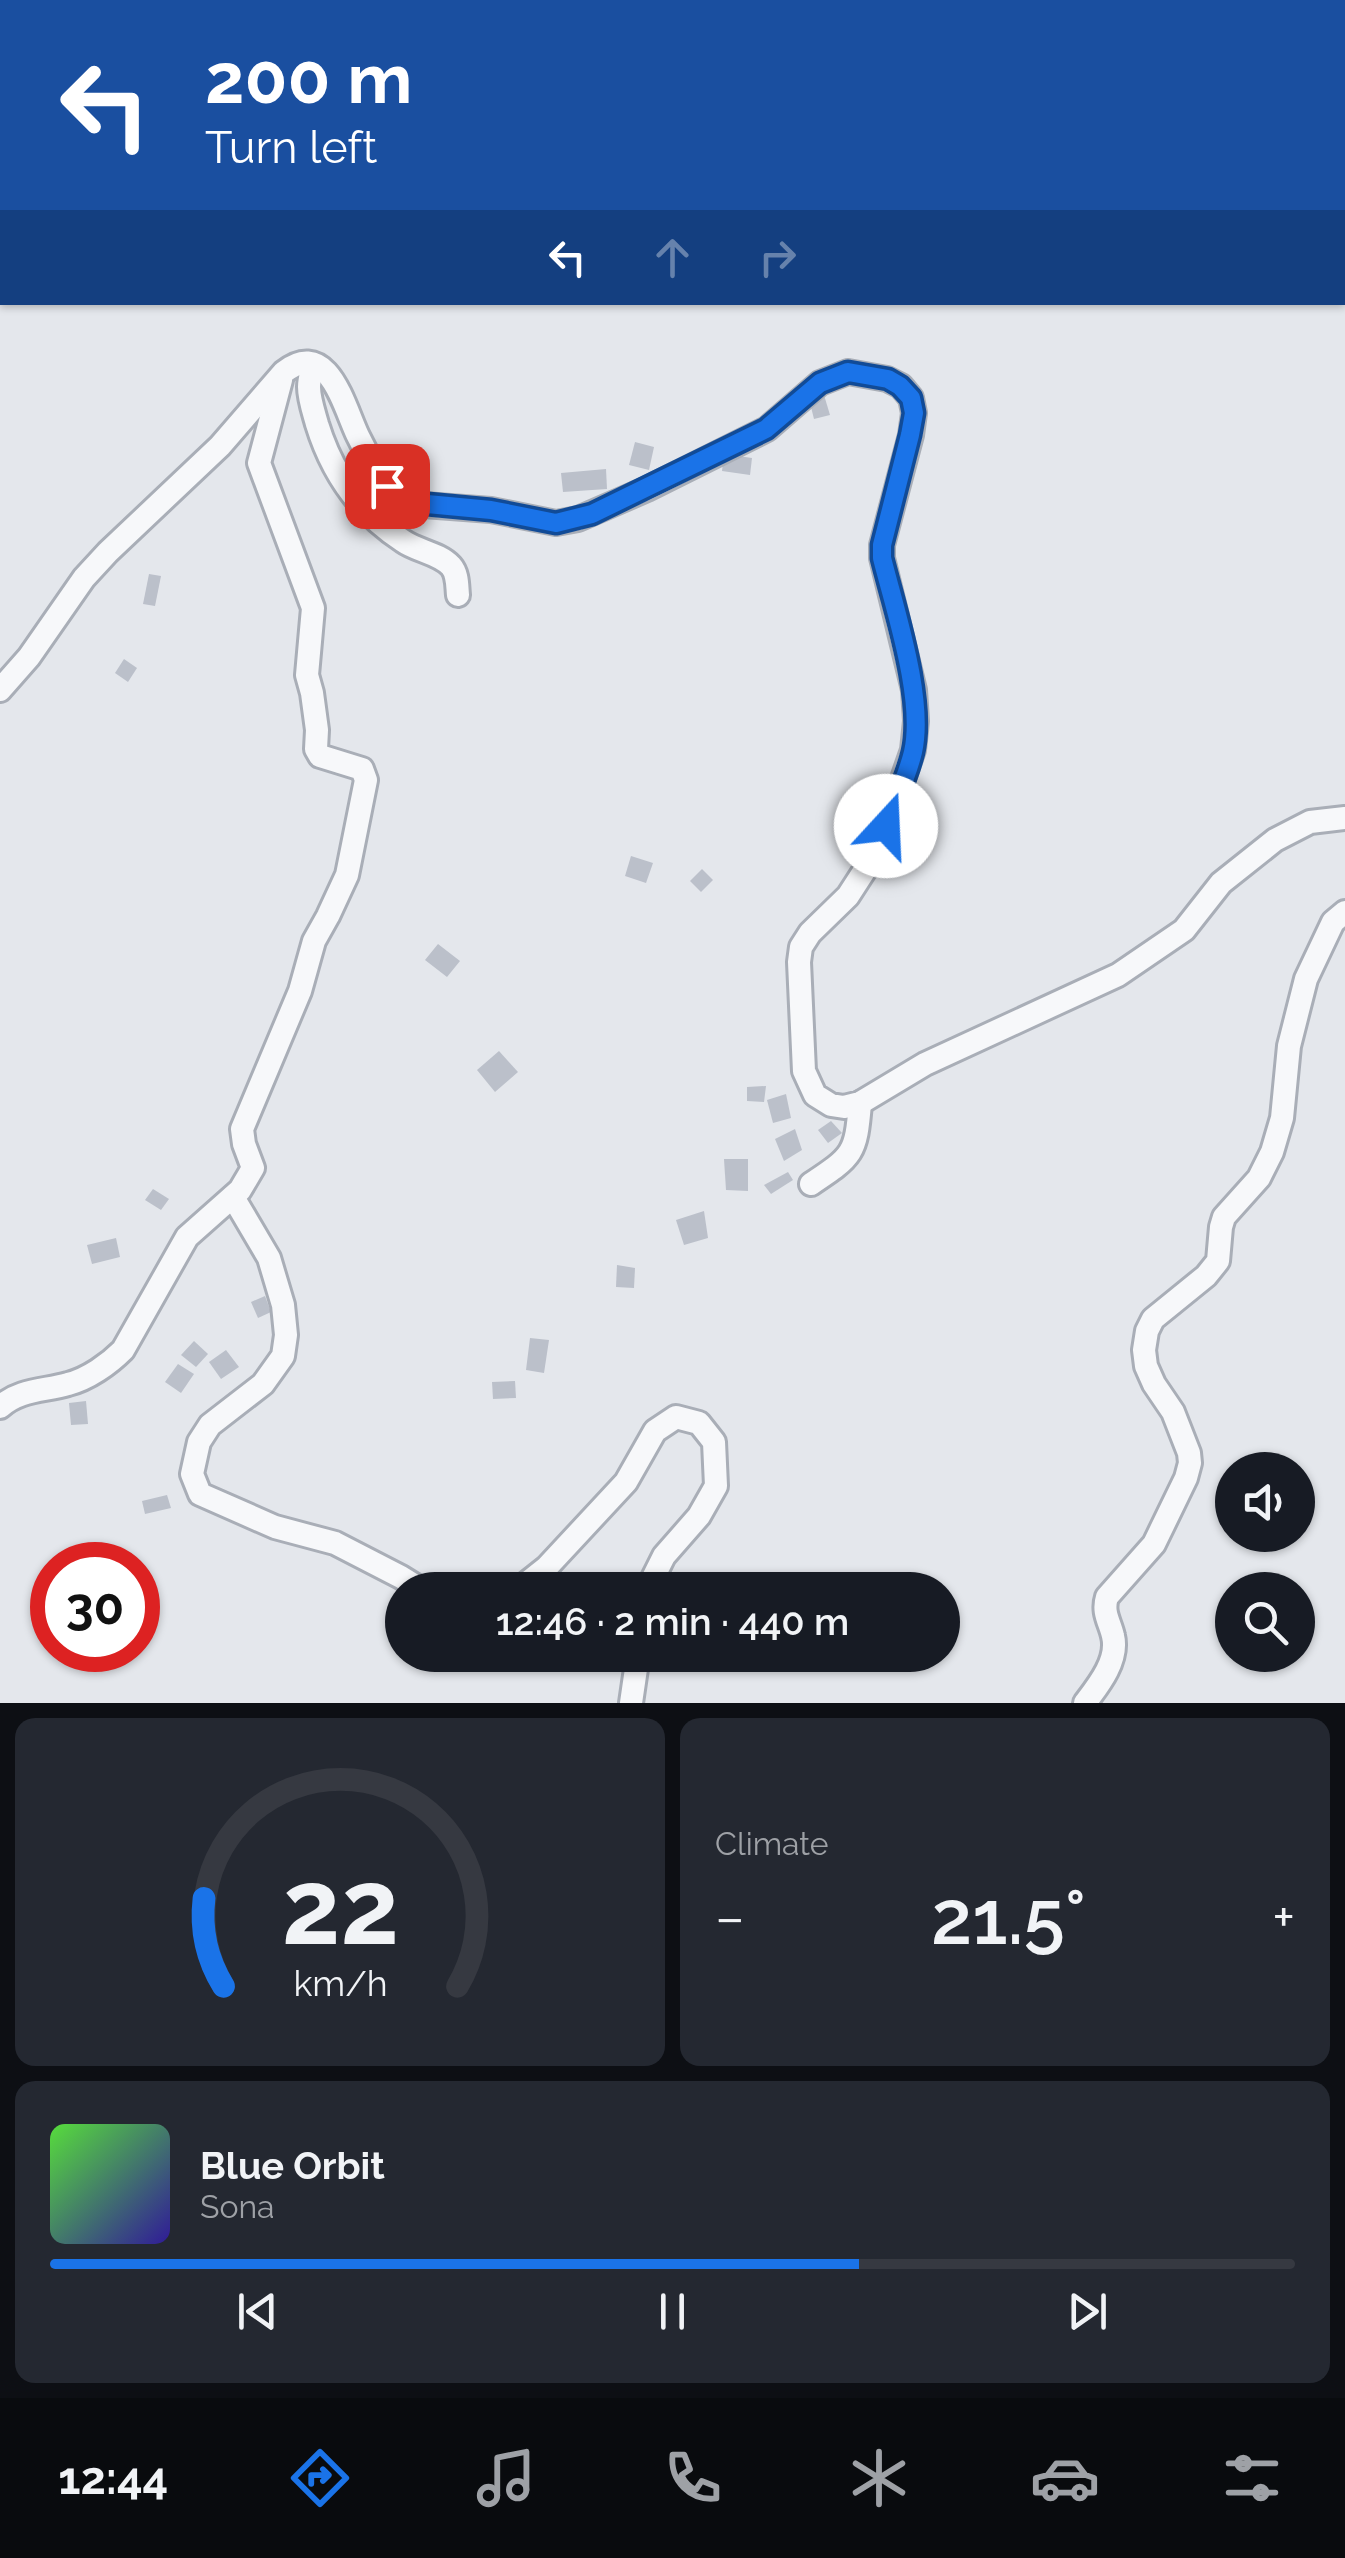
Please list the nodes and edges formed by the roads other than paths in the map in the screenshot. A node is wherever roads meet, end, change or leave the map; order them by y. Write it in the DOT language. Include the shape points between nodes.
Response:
graph roads {
  1 [pos="314,364"];
  2 [pos="284,372"];
  3 [pos="458,596"];
  4 [pos="0,690"];
  5 [pos="1345,818"];
  6 [pos="1345,912"];
  7 [pos="860,1103"];
  8 [pos="811,1184"];
  9 [pos="233,1196"];
  10 [pos="0,1407"];
  11 [pos="393,1572"];
  12 [pos="541,1572"];
  13 [pos="657,1572"];
  14 [pos="636,1672"];
  15 [pos="631,1703"];
  16 [pos="1085,1703"];
  1 -- 2 [label="street"];
  1 -- 3 [label="street" via="311,404 326,452 346,485 363,510 401,540 450,564"];
  1 -- 7 [label="street" via="328,374 396,497 556,523 592,514 734,446 766,429 820,383 848,372 888,379 911,398 914,413 882,558 914,690 914,750 880,848 848,896 800,946 798,962 804,1071 815,1096 831,1105"];
  2 -- 4 [label="street" via="220,446 84,578"];
  2 -- 9 [label="street" via="259,463 313,608 306,676 316,749 362,769 366,780 347,875 314,942 242,1130 253,1168"];
  5 -- 7 [label="street" via="1310,822 1275,840 1221,883 1184,930 1118,975 925,1064"];
  6 -- 16 [label="street" via="1333,922 1306,979 1272,1152 1224,1217 1218,1261 1147,1331 1146,1366 1173,1412 1190,1464 1154,1544 1107,1597 1115,1643"];
  7 -- 8 [label="street" via="847,1159"];
  9 -- 10 [label="street" via="187,1237 111,1362 71,1384 33,1390"];
  9 -- 11 [label="street" via="269,1258 286,1335 283,1356 263,1384 198,1442 192,1474 200,1494"];
  12 -- 13 [label="street" via="626,1482 655,1431 676,1417 698,1423 714,1442 716,1486"];
  14 -- 15 [label="street"];
}
